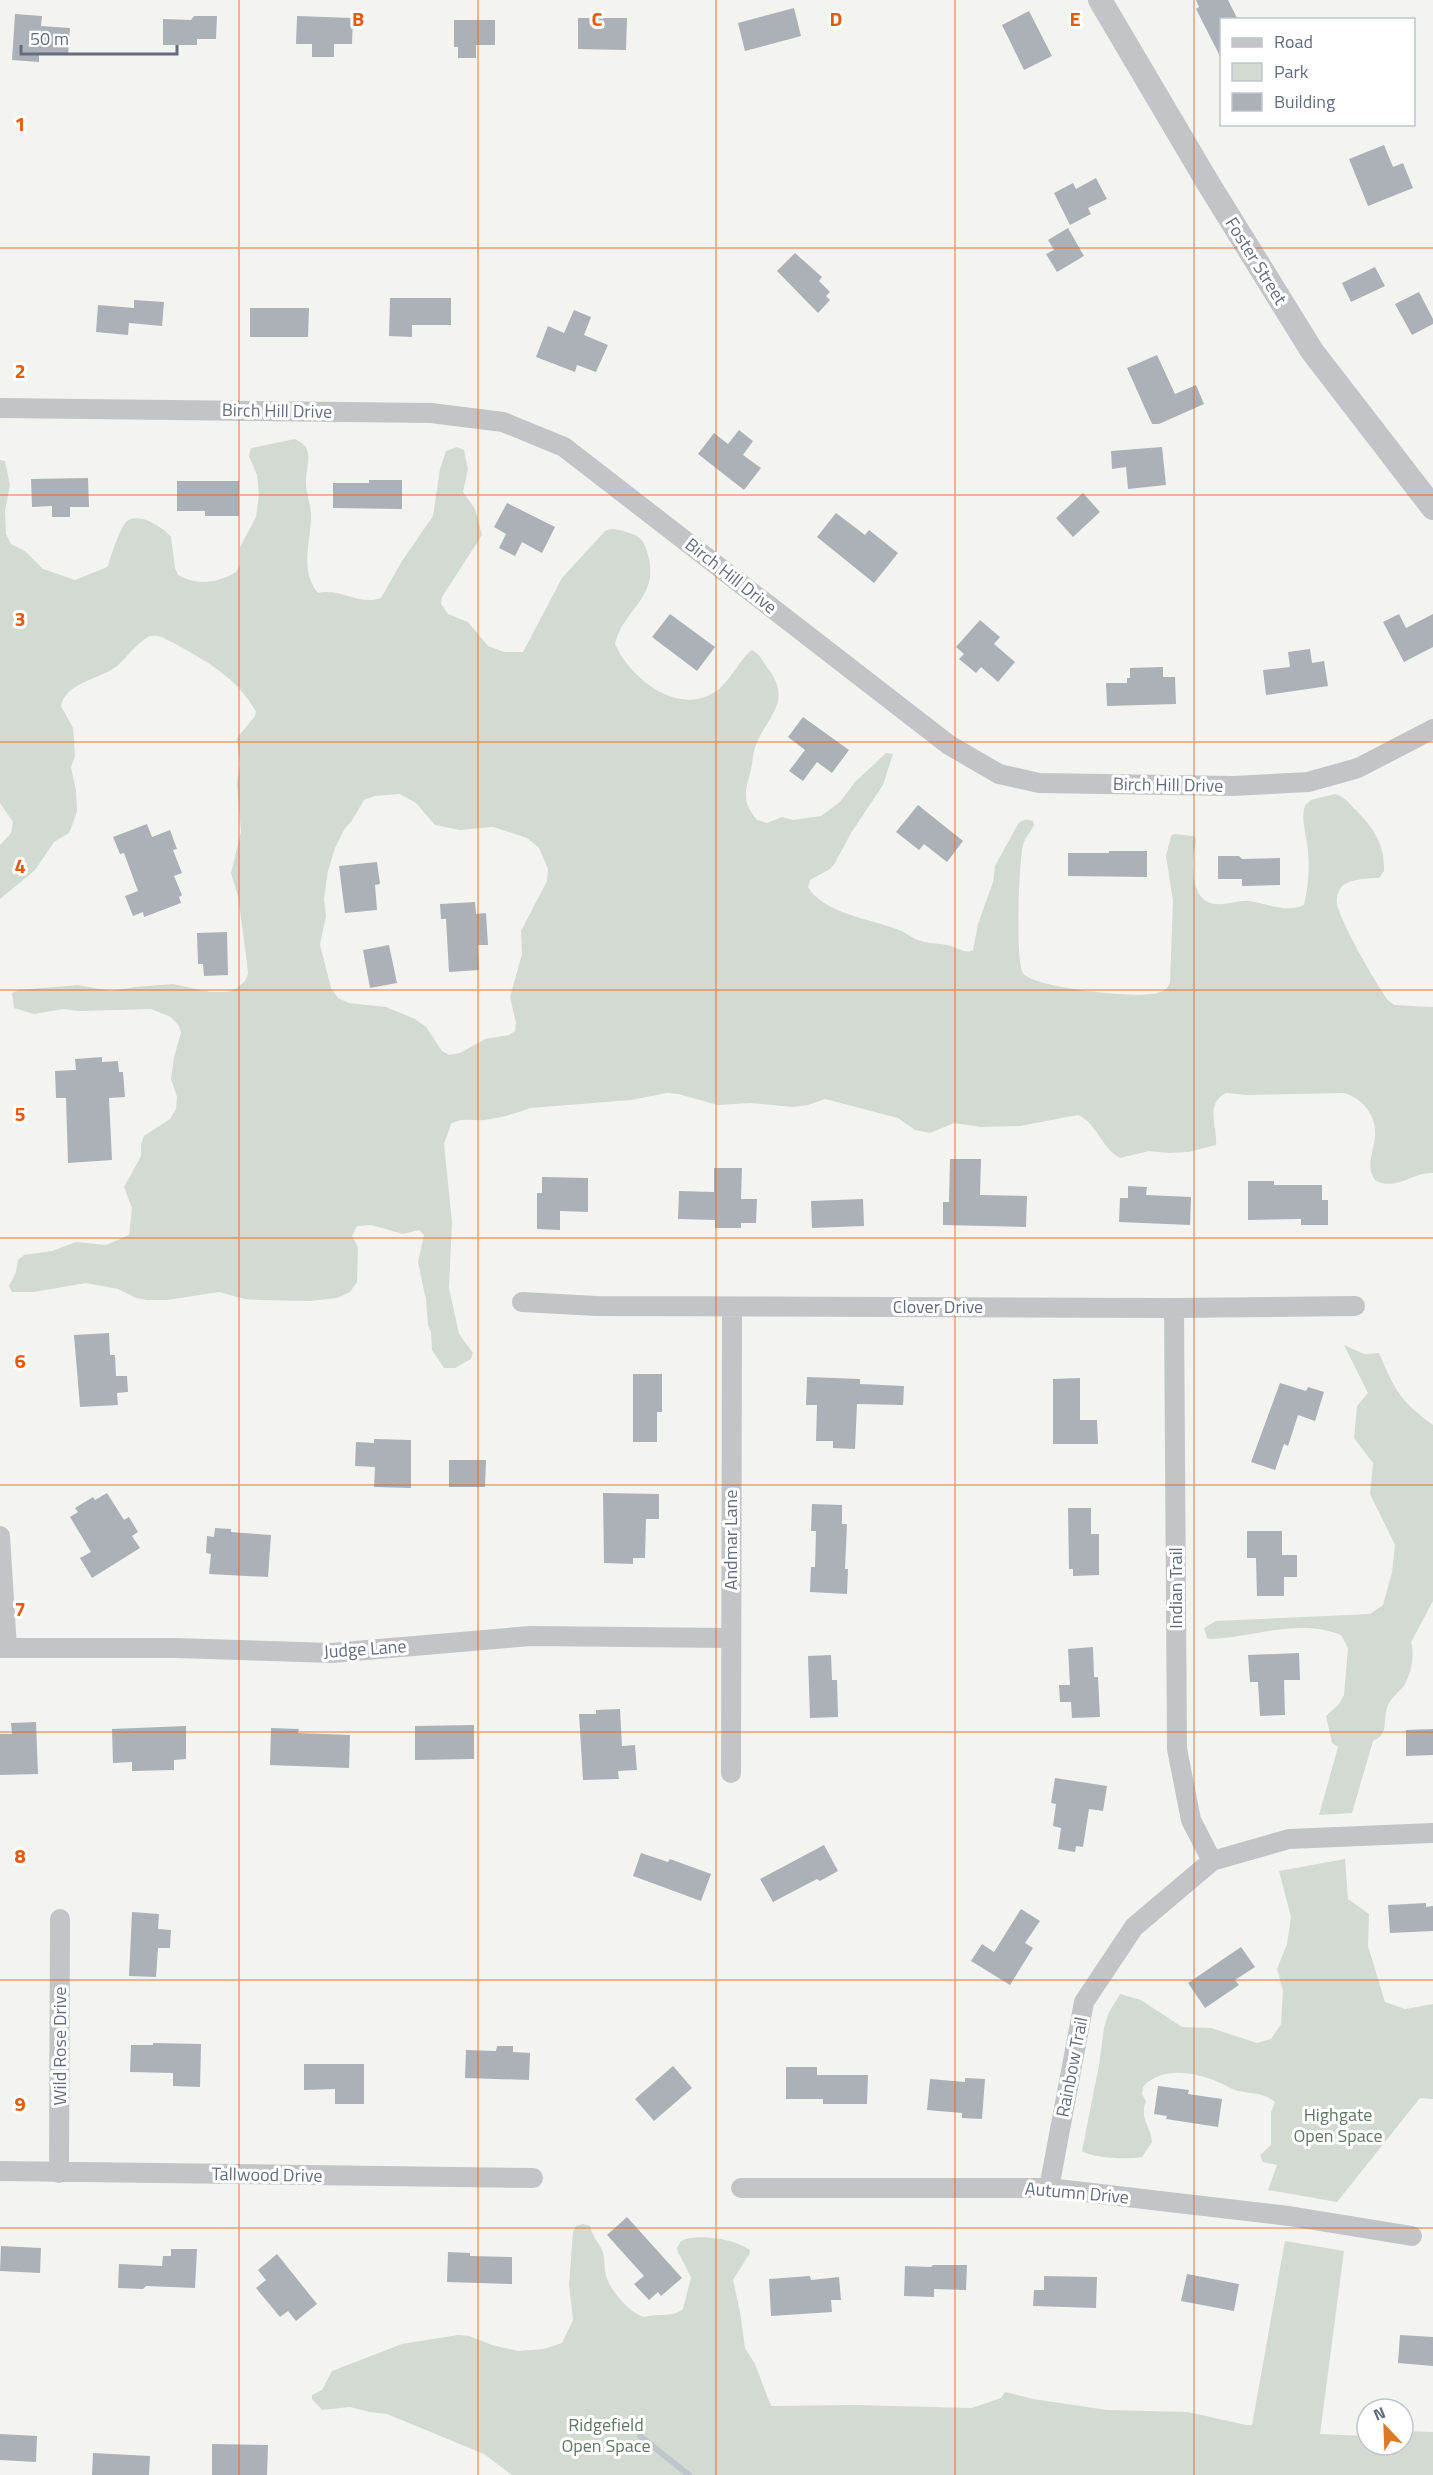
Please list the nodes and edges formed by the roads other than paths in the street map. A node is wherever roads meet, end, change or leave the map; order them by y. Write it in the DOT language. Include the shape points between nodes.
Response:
graph roads {
  1 [pos="1100,0"];
  2 [pos="0,408"];
  3 [pos="1433,508"];
  4 [pos="1433,729"];
  5 [pos="522,1302"];
  6 [pos="732,1306"];
  7 [pos="1355,1306"];
  8 [pos="1174,1308"];
  9 [pos="0,1536"];
  10 [pos="730,1638"];
  11 [pos="3,1648"];
  12 [pos="731,1773"];
  13 [pos="1433,1833"];
  14 [pos="1212,1861"];
  15 [pos="60,1919"];
  16 [pos="0,2171"];
  17 [pos="59,2173"];
  18 [pos="533,2178"];
  19 [pos="1049,2187"];
  20 [pos="741,2188"];
  21 [pos="1412,2236"];
  1 -- 3 [label="street, Foster Street" via="1312,351"];
  2 -- 4 [label="street, Birch Hill Drive" via="431,413 503,422 564,447 949,745 999,774 1051,783 1233,786 1308,782 1358,768"];
  5 -- 6 [label="street, Clover Drive"];
  6 -- 8 [label="street, Clover Drive"];
  6 -- 10 [label="street, Andmar Lane"];
  7 -- 8 [label="street, Clover Drive"];
  8 -- 14 [label="street, Indian Trail" via="1176,1749 1191,1820"];
  9 -- 11 [label="street"];
  10 -- 11 [label="street, Judge Lane" via="530,1636 332,1653"];
  10 -- 12 [label="street, Andmar Lane"];
  13 -- 14 [label="street, Rainbow Trail" via="1288,1839"];
  14 -- 19 [label="street, Rainbow Trail" via="1134,1927 1084,2002"];
  15 -- 17 [label="street, Wild Rose Drive"];
  16 -- 17 [label="street, Tallwood Drive"];
  17 -- 18 [label="street, Tallwood Drive"];
  19 -- 20 [label="street, Autumn Drive"];
  19 -- 21 [label="street, Autumn Drive" via="1289,2216"];
}
